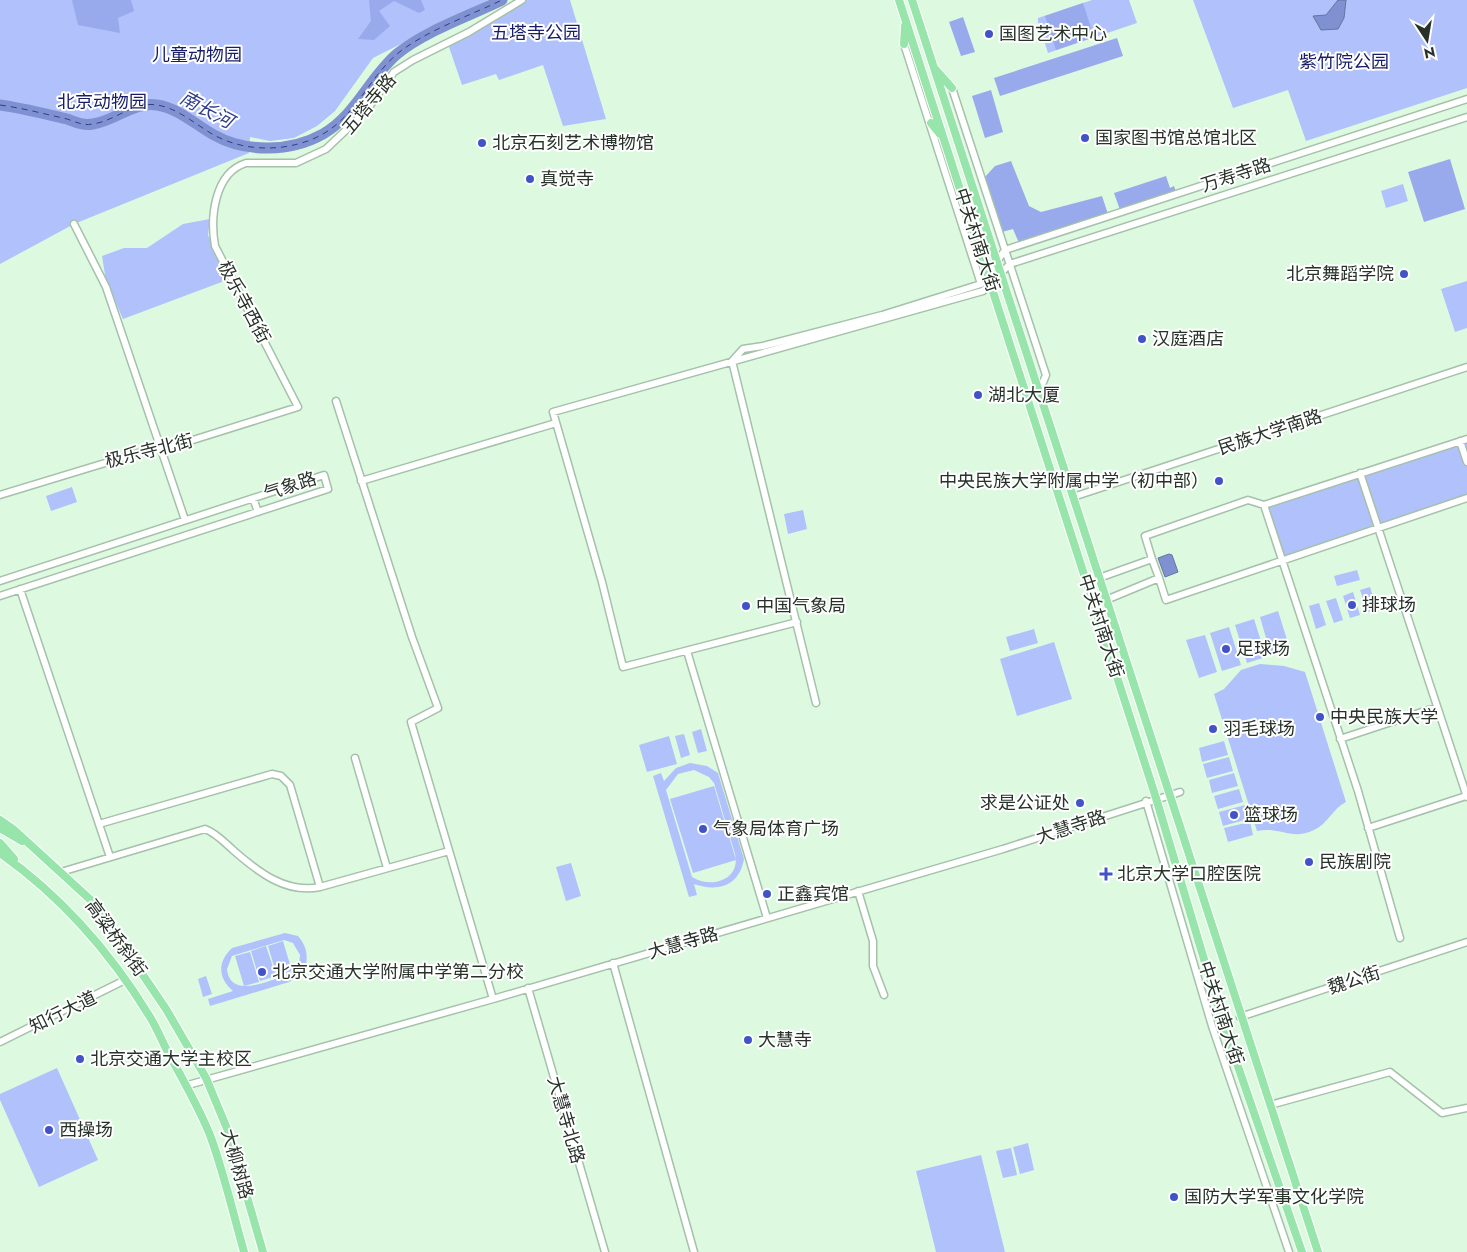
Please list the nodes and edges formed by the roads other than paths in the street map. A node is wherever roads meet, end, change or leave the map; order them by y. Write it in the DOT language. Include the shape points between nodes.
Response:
graph roads {
  1 [pos="522,0"];
  2 [pos="899,0"];
  3 [pos="912,0"];
  4 [pos="905,19"];
  5 [pos="904,44"];
  6 [pos="933,66"];
  7 [pos="952,88"];
  8 [pos="1467,99"];
  9 [pos="1467,117"];
  10 [pos="931,124"];
  11 [pos="943,138"];
  12 [pos="218,192"];
  13 [pos="74,224"];
  14 [pos="1005,250"];
  15 [pos="997,263"];
  16 [pos="1010,264"];
  17 [pos="1001,273"];
  18 [pos="989,274"];
  19 [pos="992,282"];
  20 [pos="982,288"];
  21 [pos="732,361"];
  22 [pos="1467,367"];
  23 [pos="1039,392"];
  24 [pos="336,402"];
  25 [pos="298,407"];
  26 [pos="556,423"];
  27 [pos="1464,440"];
  28 [pos="161,446"];
  29 [pos="1467,462"];
  30 [pos="1360,473"];
  31 [pos="360,481"];
  32 [pos="0,495"];
  33 [pos="1073,497"];
  34 [pos="253,498"];
  35 [pos="1467,498"];
  36 [pos="1264,505"];
  37 [pos="258,512"];
  38 [pos="185,520"];
  39 [pos="1378,527"];
  40 [pos="1152,558"];
  41 [pos="1282,560"];
  42 [pos="1099,578"];
  43 [pos="1158,578"];
  44 [pos="0,581"];
  45 [pos="20,589"];
  46 [pos="0,596"];
  47 [pos="1106,600"];
  48 [pos="797,622"];
  49 [pos="687,651"];
  50 [pos="816,703"];
  51 [pos="1437,707"];
  52 [pos="1340,739"];
  53 [pos="355,758"];
  54 [pos="1180,792"];
  55 [pos="1168,795"];
  56 [pos="1467,797"];
  57 [pos="1156,798"];
  58 [pos="1146,801"];
  59 [pos="0,820"];
  60 [pos="99,824"];
  61 [pos="0,828"];
  62 [pos="1368,828"];
  63 [pos="0,843"];
  64 [pos="36,850"];
  65 [pos="449,851"];
  66 [pos="0,853"];
  67 [pos="110,857"];
  68 [pos="22,868"];
  69 [pos="387,868"];
  70 [pos="61,872"];
  71 [pos="320,887"];
  72 [pos="858,891"];
  73 [pos="767,918"];
  74 [pos="1400,938"];
  75 [pos="1467,942"];
  76 [pos="613,963"];
  77 [pos="125,980"];
  78 [pos="528,988"];
  79 [pos="884,995"];
  80 [pos="493,999"];
  81 [pos="1240,1017"];
  82 [pos="0,1042"];
  83 [pos="206,1078"];
  84 [pos="188,1085"];
  85 [pos="1270,1105"];
  86 [pos="1467,1108"];
  87 [pos="244,1252"];
  88 [pos="263,1252"];
  89 [pos="605,1252"];
  90 [pos="694,1252"];
  91 [pos="1289,1252"];
  92 [pos="1302,1252"];
  93 [pos="1318,1252"];
  1 -- 12 [label="street, 五塔寺路" via="394,72 366,111 326,149 296,163 246,163 238,166"];
  2 -- 4 [label="main road, 中关村南大街"];
  3 -- 6 [label="main road, 中关村南大街"];
  4 -- 5 [label="main road"];
  4 -- 11 [label="main road, 中关村南大街"];
  5 -- 10 [label="street, 中关村南大街"];
  6 -- 7 [label="main road"];
  6 -- 15 [label="main road, 中关村南大街"];
  7 -- 14 [label="street, 中关村南大街"];
  8 -- 14 [label="street, 万寿寺路"];
  9 -- 16 [label="street, 万寿寺路"];
  10 -- 11 [label="main road"];
  10 -- 20 [label="street, 中关村南大街"];
  11 -- 18 [label="main road, 中关村南大街"];
  12 -- 25 [label="street, 极乐寺西街" via="212,232 215,246"];
  13 -- 28 [label="street" via="106,287"];
  14 -- 15 [label="street"];
  14 -- 16 [label="street, 中关村南大街"];
  15 -- 17 [label="main road, 中关村南大街"];
  15 -- 18 [label="street"];
  16 -- 17 [label="street"];
  16 -- 23 [label="street, 中关村南大街" via="1046,375"];
  17 -- 19 [label="street"];
  17 -- 23 [label="main road, 中关村南大街"];
  18 -- 19 [label="main road, 中关村南大街"];
  18 -- 20 [label="street"];
  19 -- 20 [label="street"];
  19 -- 57 [label="main road, 中关村南大街"];
  20 -- 21 [label="street"];
  21 -- 26 [label="street" via="553,412"];
  21 -- 48 [label="street"];
  22 -- 33 [label="street, 民族大学南路"];
  23 -- 33 [label="main road, 中关村南大街"];
  24 -- 31 [label="street"];
  25 -- 28 [label="street, 极乐寺北街" via="177,445"];
  26 -- 31 [label="street"];
  26 -- 49 [label="street" via="624,667"];
  27 -- 29 [label="street"];
  27 -- 30 [label="street"];
  28 -- 32 [label="street, 极乐寺北街"];
  28 -- 38 [label="street"];
  30 -- 36 [label="street"];
  30 -- 39 [label="street"];
  31 -- 65 [label="street" via="438,708 411,722"];
  33 -- 42 [label="main road, 中关村南大街"];
  34 -- 37 [label="street"];
  34 -- 37 [label="street, 气象路" via="324,475 328,489"];
  34 -- 38 [label="street, 气象路"];
  35 -- 39 [label="street"];
  36 -- 40 [label="street" via="1248,500 1145,536"];
  36 -- 41 [label="street"];
  37 -- 45 [label="street, 气象路"];
  38 -- 44 [label="street, 气象路"];
  39 -- 41 [label="street"];
  39 -- 51 [label="street"];
  40 -- 42 [label="street"];
  40 -- 43 [label="street"];
  41 -- 43 [label="street" via="1166,600"];
  41 -- 52 [label="street"];
  42 -- 47 [label="main road, 中关村南大街"];
  43 -- 47 [label="street"];
  45 -- 46 [label="street, 气象路"];
  45 -- 60 [label="street"];
  47 -- 55 [label="main road, 中关村南大街"];
  48 -- 49 [label="street"];
  48 -- 50 [label="street"];
  49 -- 73 [label="street"];
  51 -- 52 [label="street"];
  51 -- 56 [label="street"];
  52 -- 62 [label="street"];
  53 -- 69 [label="street"];
  54 -- 55 [label="street, 大慧寺路"];
  55 -- 57 [label="street, 大慧寺路"];
  55 -- 81 [label="main road, 中关村南大街"];
  56 -- 62 [label="street"];
  57 -- 58 [label="street, 大慧寺路"];
  57 -- 92 [label="main road, 中关村南大街" via="1223,1023"];
  58 -- 72 [label="street, 大慧寺路" via="1064,830"];
  58 -- 91 [label="street, 中关村南大街" via="1212,1026"];
  59 -- 64 [label="main road, 高粱桥斜街"];
  60 -- 67 [label="street"];
  60 -- 71 [label="street" via="272,774 281,776 290,785"];
  61 -- 64 [label="main road"];
  62 -- 74 [label="street"];
  63 -- 68 [label="main road"];
  64 -- 70 [label="main road, 高粱桥斜街"];
  65 -- 69 [label="street"];
  65 -- 80 [label="street"];
  66 -- 68 [label="main road, 高粱桥斜街"];
  67 -- 70 [label="street"];
  67 -- 71 [label="street" via="205,829 265,877 306,890"];
  68 -- 77 [label="main road, 高粱桥斜街" via="82,925"];
  69 -- 71 [label="street"];
  70 -- 83 [label="main road, 高粱桥斜街" via="94,903 132,957"];
  72 -- 73 [label="street, 大慧寺路"];
  72 -- 79 [label="street" via="873,941 873,966"];
  73 -- 76 [label="street, 大慧寺路"];
  75 -- 81 [label="street, 魏公街"];
  76 -- 78 [label="street, 大慧寺路"];
  76 -- 90 [label="street"];
  77 -- 82 [label="street, 知行大道"];
  77 -- 84 [label="main road, 高粱桥斜街"];
  78 -- 80 [label="street, 大慧寺路"];
  78 -- 89 [label="street, 大慧寺北路"];
  80 -- 83 [label="street, 大慧寺路"];
  81 -- 85 [label="main road, 中关村南大街"];
  83 -- 84 [label="street, 大慧寺路"];
  83 -- 88 [label="main road, 大柳树路" via="228,1131"];
  84 -- 87 [label="main road, 大柳树路" via="210,1136"];
  85 -- 86 [label="street" via="1390,1072 1442,1113"];
  85 -- 93 [label="main road, 中关村南大街"];
}
